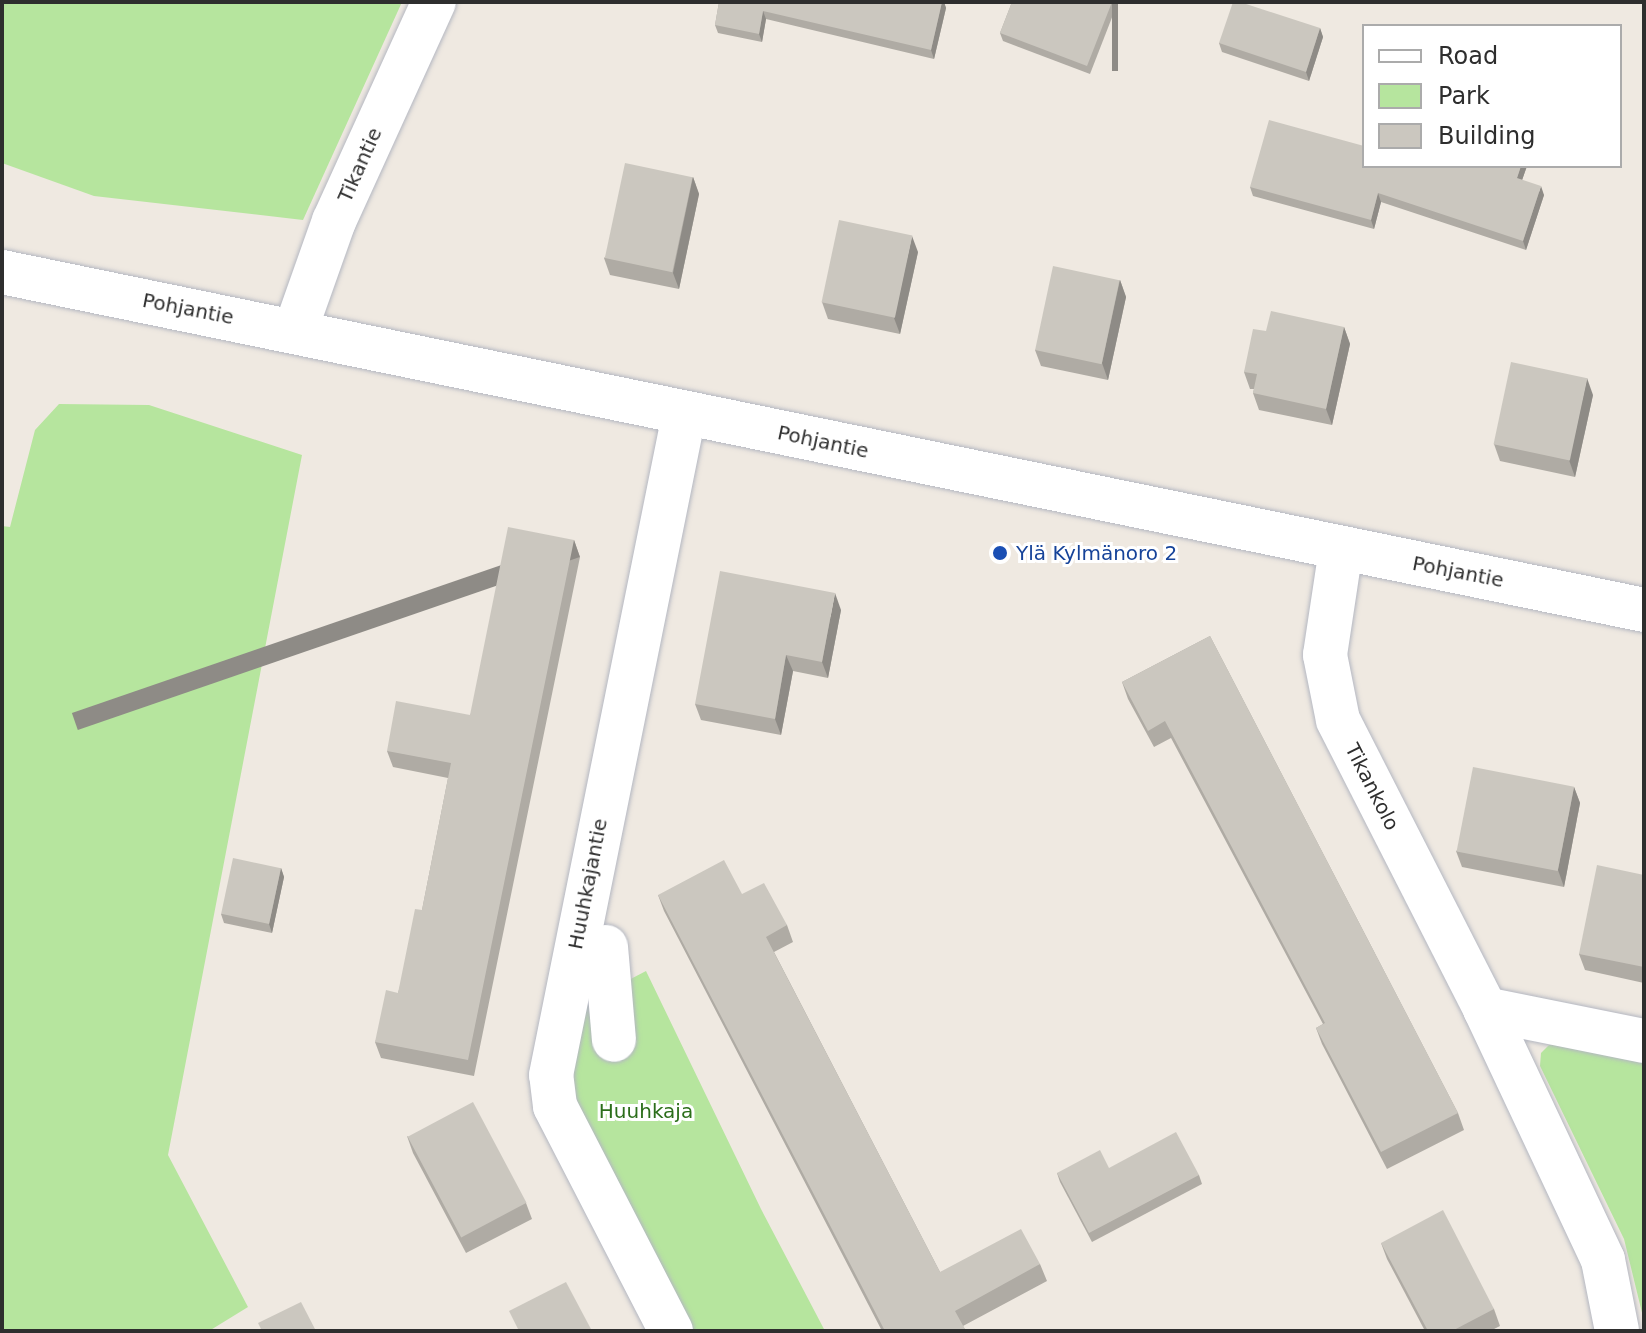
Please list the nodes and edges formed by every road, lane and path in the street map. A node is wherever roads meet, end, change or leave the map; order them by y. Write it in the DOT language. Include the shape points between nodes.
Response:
graph roads {
  1 [pos="434,2"];
  2 [pos="2,272"];
  3 [pos="295,331"];
  4 [pos="684,415"];
  5 [pos="1341,549"];
  6 [pos="1644,610"];
  7 [pos="606,947"];
  8 [pos="1485,1009"];
  9 [pos="614,1040"];
  10 [pos="1644,1041"];
  11 [pos="671,1331"];
  12 [pos="1617,1331"];
  1 -- 3 [label="street, Tikantie" via="334,221"];
  2 -- 3 [label="street, Pohjantie"];
  3 -- 4 [label="street, Pohjantie"];
  4 -- 5 [label="street, Pohjantie"];
  4 -- 11 [label="street, Huuhkajantie" via="551,1075 555,1106"];
  5 -- 6 [label="street, Pohjantie"];
  5 -- 8 [label="street, Tikankolo" via="1325,655 1338,720"];
  7 -- 9 [label="street"];
  8 -- 10 [label="street"];
  8 -- 12 [label="street, Tikankolo" via="1603,1260"];
}
